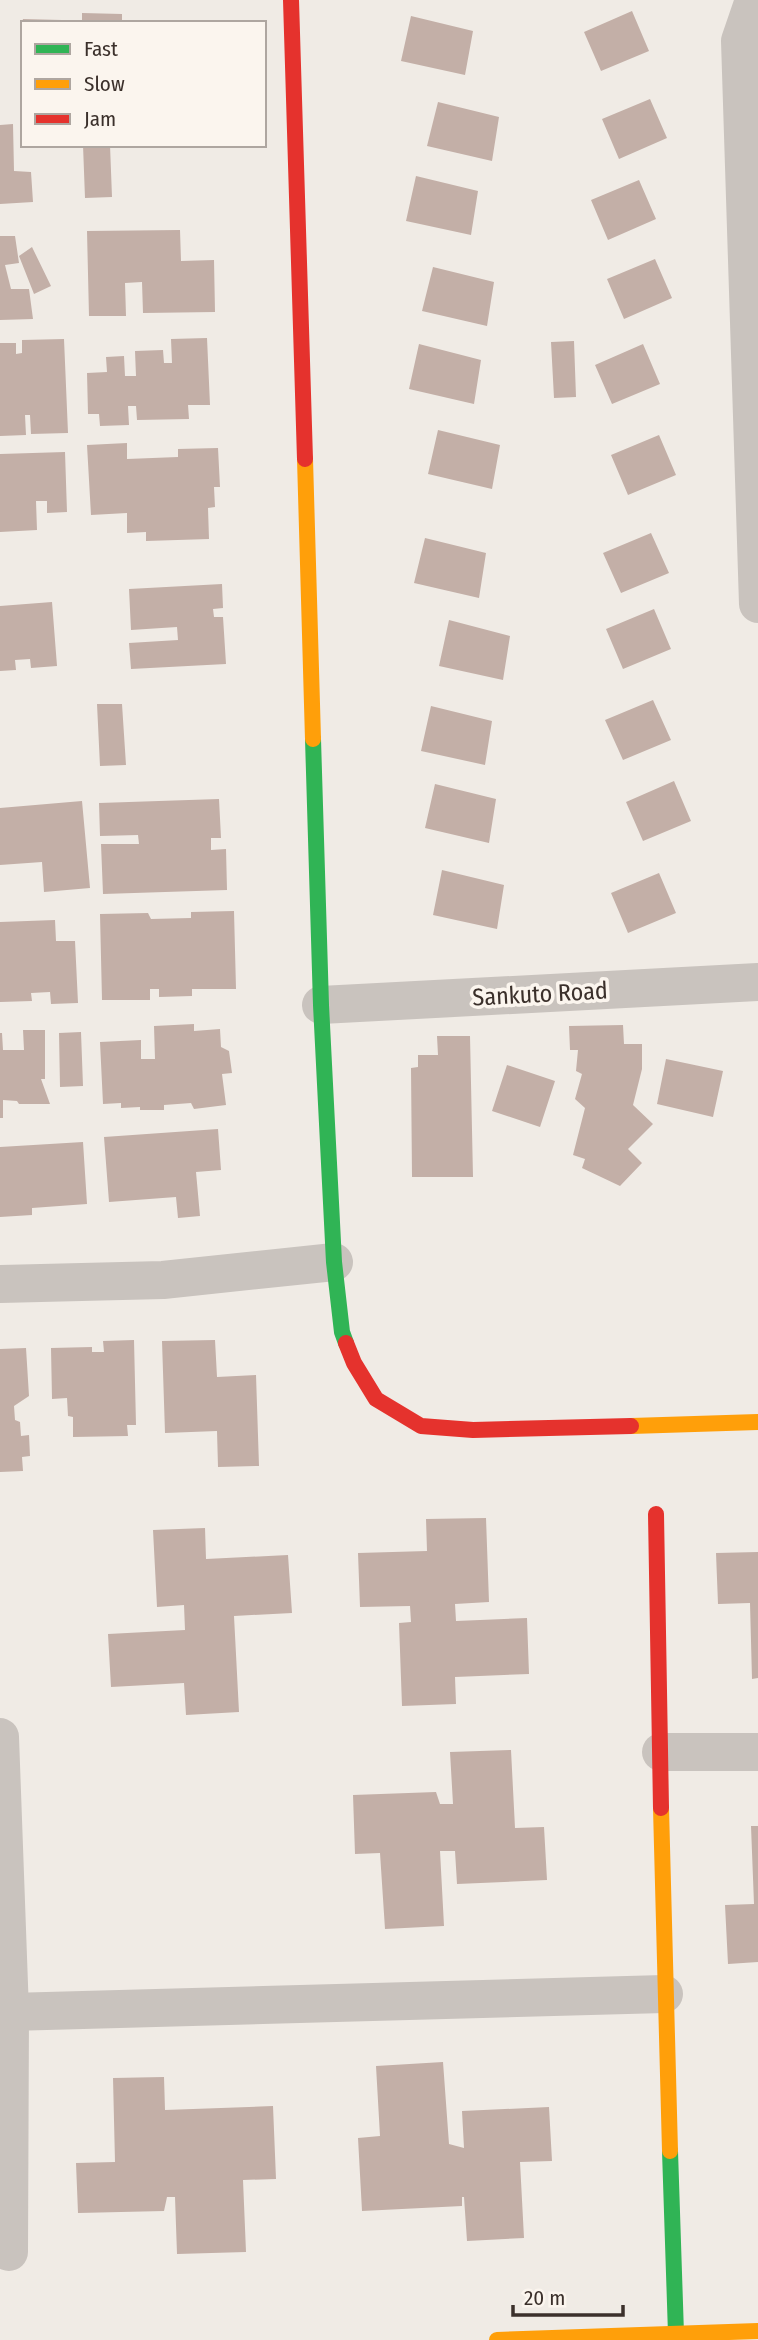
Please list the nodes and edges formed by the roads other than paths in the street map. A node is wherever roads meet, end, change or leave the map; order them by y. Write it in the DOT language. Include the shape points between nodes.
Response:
graph roads {
  1 [pos="291,0"];
  2 [pos="754,0"];
  3 [pos="758,604"];
  4 [pos="758,982"];
  5 [pos="321,1006"];
  6 [pos="334,1262"];
  7 [pos="0,1284"];
  8 [pos="758,1422"];
  9 [pos="656,1514"];
  10 [pos="0,1737"];
  11 [pos="661,1752"];
  12 [pos="758,1752"];
  13 [pos="664,1994"];
  14 [pos="10,2012"];
  15 [pos="9,2252"];
  16 [pos="758,2331"];
  17 [pos="676,2334"];
  18 [pos="498,2340"];
  1 -- 5 [label="street"];
  2 -- 3 [label="street" via="740,41"];
  4 -- 5 [label="street, Sankuto Road"];
  5 -- 6 [label="street"];
  6 -- 7 [label="street" via="163,1279"];
  6 -- 8 [label="street" via="342,1332 354,1363 376,1399 421,1426 473,1430"];
  9 -- 11 [label="street"];
  10 -- 14 [label="street"];
  11 -- 12 [label="street"];
  11 -- 13 [label="street"];
  13 -- 14 [label="street"];
  13 -- 17 [label="street"];
  14 -- 15 [label="street"];
  16 -- 17 [label="street"];
  17 -- 18 [label="street"];
}
